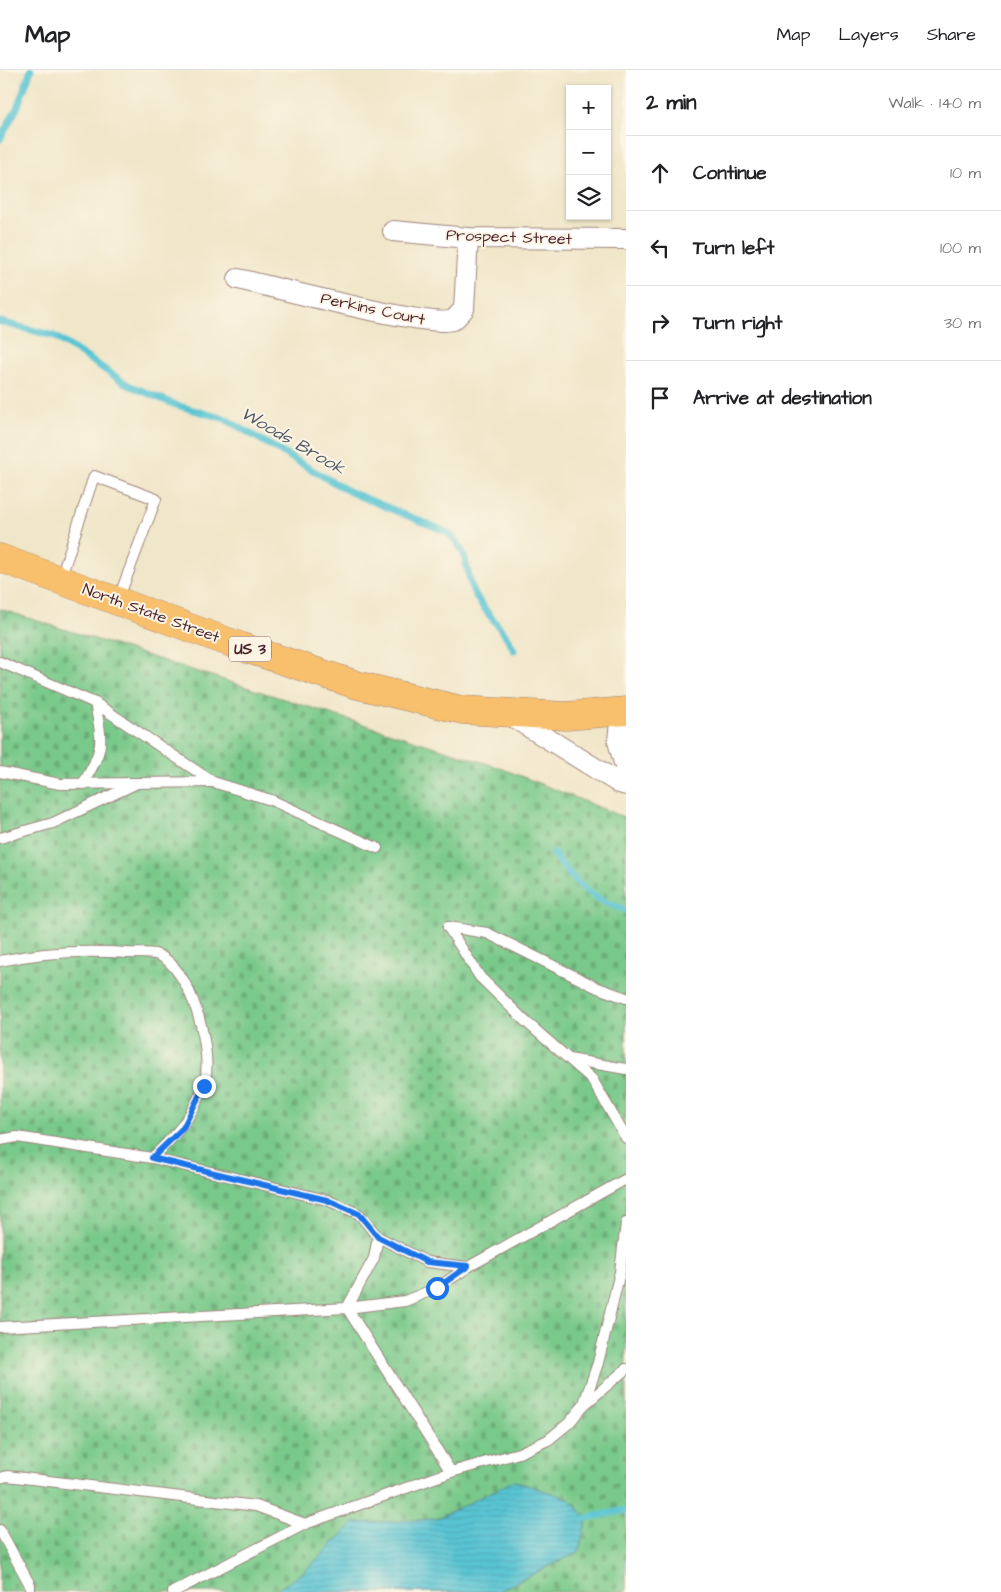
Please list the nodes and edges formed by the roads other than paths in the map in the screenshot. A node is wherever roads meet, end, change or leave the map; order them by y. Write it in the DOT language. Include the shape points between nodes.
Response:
graph roads {
  1 [pos="393,231"];
  2 [pos="468,238"];
  3 [pos="626,239"];
  4 [pos="238,279"];
  5 [pos="0,558"];
  6 [pos="60,580"];
  7 [pos="117,601"];
  8 [pos="0,662"];
  9 [pos="95,703"];
  10 [pos="623,711"];
  11 [pos="506,713"];
  12 [pos="626,770"];
  13 [pos="0,772"];
  14 [pos="214,782"];
  15 [pos="139,783"];
  16 [pos="83,784"];
  17 [pos="626,785"];
  18 [pos="0,838"];
  19 [pos="377,848"];
  20 [pos="0,961"];
  21 [pos="626,998"];
  22 [pos="568,1059"];
  23 [pos="626,1069"];
  24 [pos="626,1138"];
  25 [pos="0,1140"];
  26 [pos="152,1158"];
  27 [pos="626,1179"];
  28 [pos="626,1223"];
  29 [pos="378,1237"];
  30 [pos="468,1266"];
  31 [pos="623,1273"];
  32 [pos="347,1308"];
  33 [pos="0,1327"];
  34 [pos="626,1369"];
  35 [pos="583,1406"];
  36 [pos="451,1472"];
  37 [pos="0,1478"];
  38 [pos="305,1524"];
  39 [pos="0,1530"];
  40 [pos="30,1588"];
  41 [pos="39,1592"];
  42 [pos="173,1592"];
  1 -- 2 [label="street, Prospect Street"];
  2 -- 3 [label="street, Prospect Street"];
  2 -- 4 [label="street, Perkins Court" via="464,309 453,320 437,322 404,317"];
  5 -- 6 [label="main road, North State Street / US 3"];
  6 -- 7 [label="main road, North State Street / US 3"];
  6 -- 7 [label="lane" via="94,476 156,500"];
  7 -- 11 [label="main road, North State Street / US 3" via="357,686 462,710"];
  8 -- 9 [label="lane"];
  9 -- 14 [label="lane"];
  9 -- 16 [label="lane" via="102,739 98,758"];
  10 -- 11 [label="main road, North State Street / US 3" via="566,716"];
  10 -- 12 [label="street" via="618,741"];
  11 -- 17 [label="street"];
  13 -- 16 [label="lane" via="60,784"];
  14 -- 15 [label="lane"];
  14 -- 19 [label="lane" via="271,800"];
  15 -- 16 [label="lane"];
  15 -- 18 [label="lane" via="53,823"];
  20 -- 26 [label="lane" via="36,953 108,951 157,954 179,972 198,1011 206,1052 204,1086 183,1128"];
  21 -- 22 [label="lane" via="598,988 487,934 448,927 480,977"];
  22 -- 23 [label="lane"];
  22 -- 24 [label="lane" via="592,1079"];
  25 -- 26 [label="lane" via="17,1137"];
  26 -- 29 [label="lane" via="327,1200 359,1214"];
  27 -- 30 [label="lane"];
  28 -- 31 [label="lane"];
  29 -- 30 [label="lane" via="427,1262"];
  29 -- 32 [label="lane" via="374,1258"];
  30 -- 32 [label="lane" via="437,1288 404,1301"];
  31 -- 35 [label="lane"];
  32 -- 33 [label="lane"];
  32 -- 36 [label="lane"];
  34 -- 35 [label="lane"];
  35 -- 36 [label="lane" via="548,1440 519,1453"];
  36 -- 38 [label="lane"];
  37 -- 38 [label="lane" via="7,1476 256,1506"];
  38 -- 42 [label="lane"];
  39 -- 40 [label="lane"];
  40 -- 41 [label="lane"];
}
